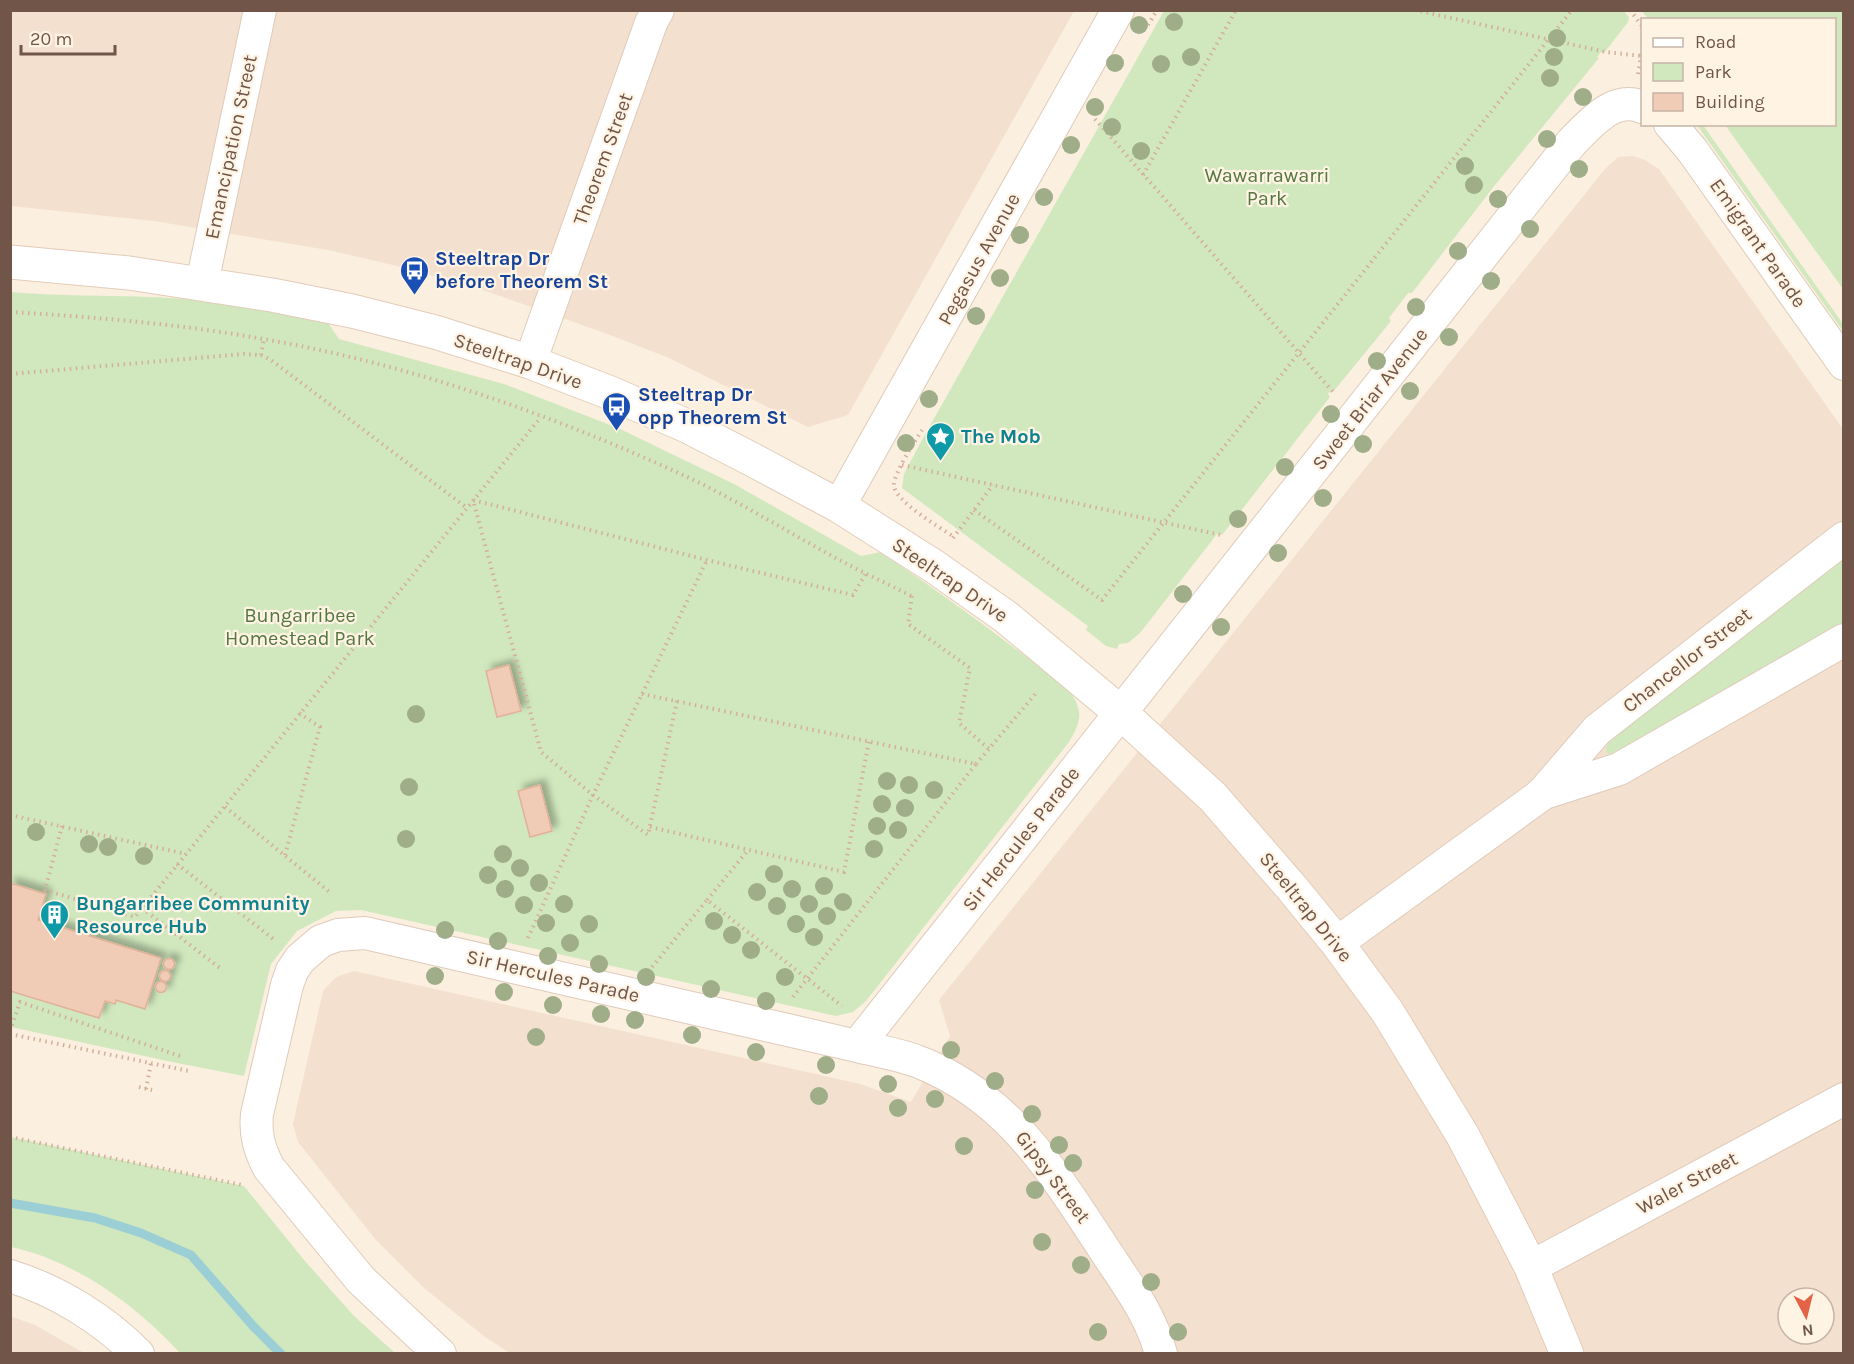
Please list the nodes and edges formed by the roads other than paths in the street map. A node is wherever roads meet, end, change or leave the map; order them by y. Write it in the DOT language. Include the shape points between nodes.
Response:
graph roads {
  1 [pos="260,10"];
  2 [pos="1118,10"];
  3 [pos="654,15"];
  4 [pos="1637,105"];
  5 [pos="1672,126"];
  6 [pos="10,262"];
  7 [pos="202,283"];
  8 [pos="530,362"];
  9 [pos="1844,364"];
  10 [pos="839,506"];
  11 [pos="1844,537"];
  12 [pos="1844,640"];
  13 [pos="1121,713"];
  14 [pos="1541,795"];
  15 [pos="1337,943"];
  16 [pos="857,1046"];
  17 [pos="1844,1100"];
  18 [pos="1531,1267"];
  19 [pos="10,1276"];
  20 [pos="138,1353"];
  21 [pos="440,1353"];
  22 [pos="1161,1353"];
  23 [pos="1567,1353"];
  1 -- 7 [label="street, Emancipation Street"];
  2 -- 10 [label="street, Pegasus Avenue"];
  3 -- 8 [label="street, Theorem Street"];
  4 -- 13 [label="street, Sweet Briar Avenue" via="1611,108 1572,142"];
  5 -- 9 [label="street, Emigrant Parade"];
  6 -- 7 [label="street, Steeltrap Drive"];
  7 -- 8 [label="street, Steeltrap Drive" via="352,311"];
  8 -- 10 [label="street, Steeltrap Drive" via="687,426"];
  10 -- 13 [label="street, Steeltrap Drive" via="1006,617"];
  11 -- 14 [label="street, Chancellor Street" via="1597,730"];
  12 -- 14 [label="street, Chancellor Street" via="1619,769"];
  13 -- 15 [label="street, Steeltrap Drive" via="1213,797"];
  13 -- 16 [label="street, Sir Hercules Parade"];
  14 -- 15 [label="street, Chancellor Street"];
  15 -- 18 [label="street, Steeltrap Drive" via="1387,1011 1463,1136"];
  16 -- 21 [label="street, Sir Hercules Parade" via="365,933 321,941 300,959 287,985 257,1114 260,1150 269,1167 362,1280"];
  16 -- 22 [label="street, Gipsy Street" via="919,1062 954,1080 985,1099 1023,1133 1057,1177 1140,1305"];
  17 -- 18 [label="street, Waler Street"];
  18 -- 23 [label="street, Steeltrap Drive"];
  19 -- 20 [label="street" via="62,1298 104,1323"];
}
